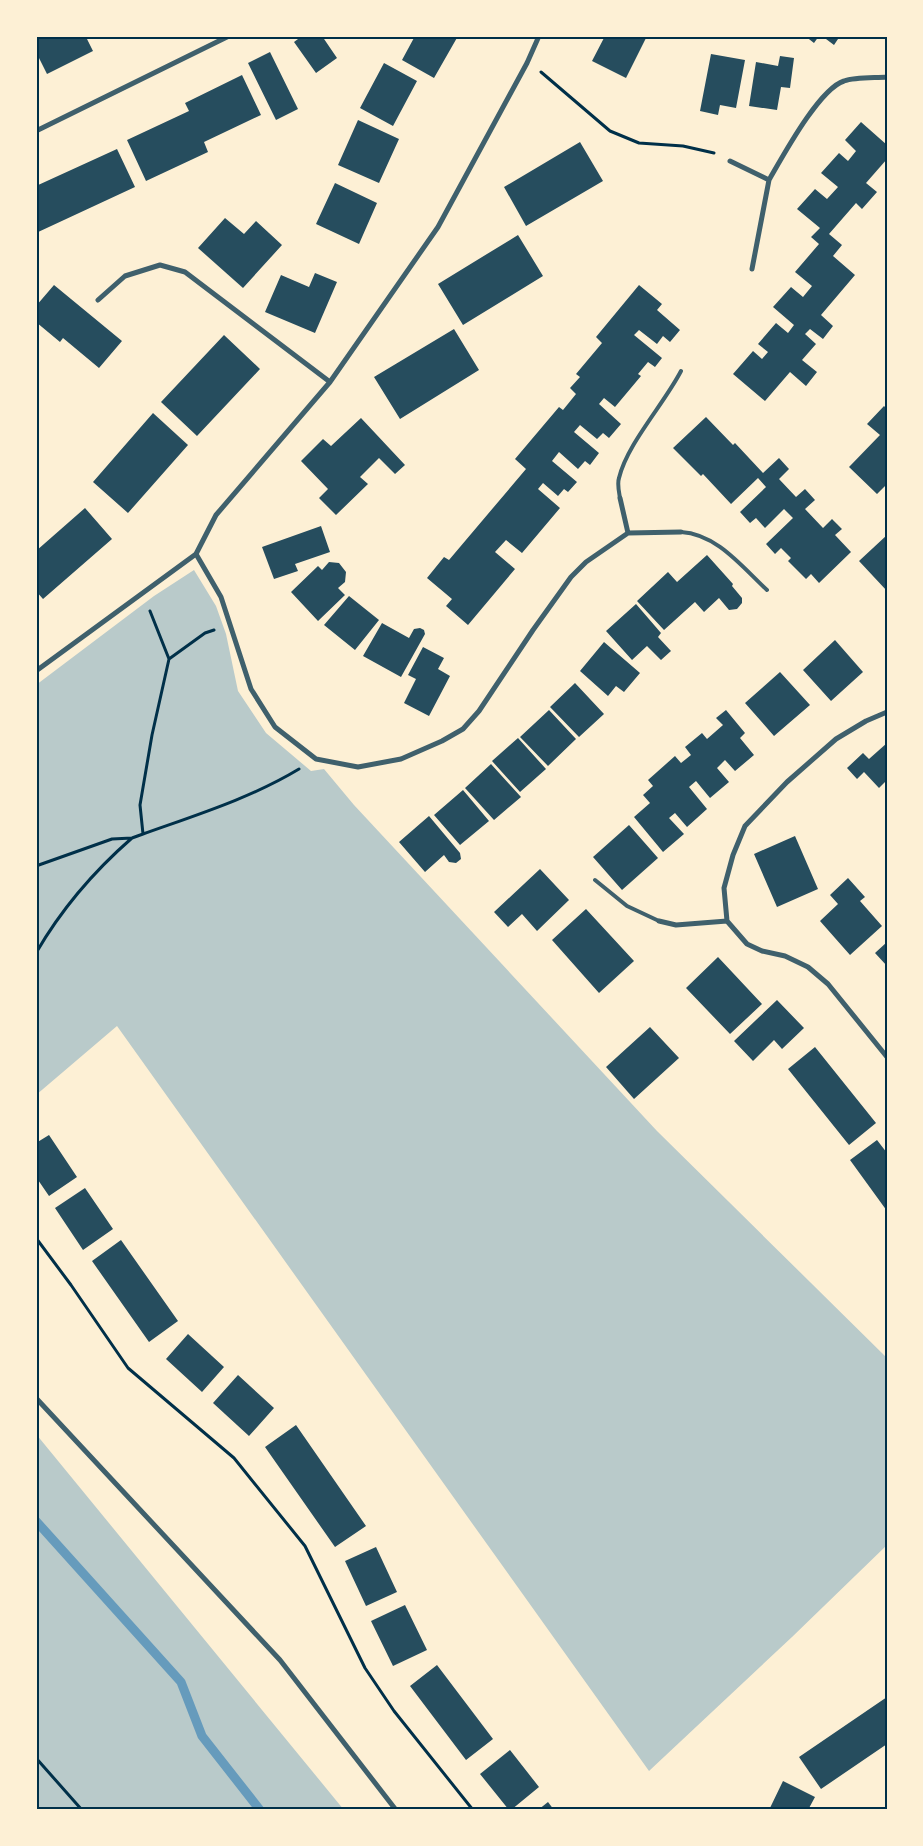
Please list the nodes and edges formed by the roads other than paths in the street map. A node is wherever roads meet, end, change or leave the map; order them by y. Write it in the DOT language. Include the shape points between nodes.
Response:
graph roads {
  1 [pos="229,36"];
  2 [pos="539,36"];
  3 [pos="887,77"];
  4 [pos="36,131"];
  5 [pos="730,161"];
  6 [pos="769,180"];
  7 [pos="752,269"];
  8 [pos="98,300"];
  9 [pos="681,371"];
  10 [pos="330,382"];
  11 [pos="620,498"];
  12 [pos="681,532"];
  13 [pos="628,533"];
  14 [pos="196,554"];
  15 [pos="767,590"];
  16 [pos="36,671"];
  17 [pos="887,712"];
  18 [pos="595,880"];
  19 [pos="727,921"];
  20 [pos="659,922"];
  21 [pos="887,1057"];
  22 [pos="36,1398"];
  23 [pos="396,1810"];
  1 -- 4 [label="street"];
  2 -- 10 [label="street" via="438,227"];
  3 -- 6 [label="street" via="843,81 825,94 798,130"];
  5 -- 6 [label="street"];
  6 -- 7 [label="street"];
  8 -- 10 [label="street" via="125,276 160,266 185,272"];
  9 -- 11 [label="lane" via="627,457 618,481"];
  10 -- 14 [label="street" via="216,515"];
  11 -- 13 [label="street"];
  12 -- 13 [label="street"];
  12 -- 15 [label="lane" via="691,532 714,542"];
  13 -- 14 [label="street" via="586,562 571,577 479,711 463,729 401,760 358,767 316,759 275,727 251,689 221,597"];
  14 -- 16 [label="street"];
  17 -- 19 [label="street" via="836,739 787,782 745,826 724,888"];
  18 -- 20 [label="lane" via="627,906"];
  19 -- 20 [label="street" via="676,925"];
  19 -- 21 [label="street" via="747,944 808,967 828,984"];
  22 -- 23 [label="street" via="280,1660"];
}
